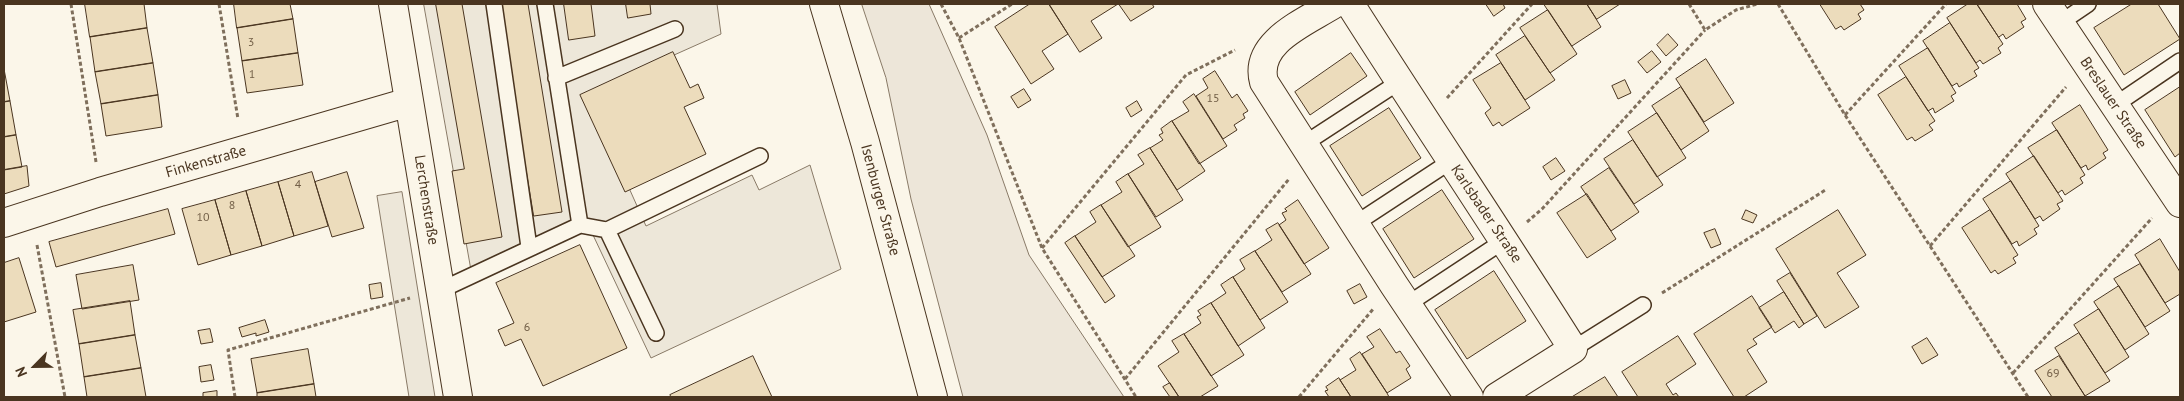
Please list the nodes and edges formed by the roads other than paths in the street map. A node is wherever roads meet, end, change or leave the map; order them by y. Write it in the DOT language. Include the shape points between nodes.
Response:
graph roads {
  1 [pos="393,4"];
  2 [pos="494,4"];
  3 [pos="545,4"];
  4 [pos="824,4"];
  5 [pos="1334,4"];
  6 [pos="1350,4"];
  7 [pos="2088,4"];
  8 [pos="2053,13"];
  9 [pos="675,29"];
  10 [pos="2180,62"];
  11 [pos="556,78"];
  12 [pos="1399,82"];
  13 [pos="409,102"];
  14 [pos="2115,105"];
  15 [pos="1307,149"];
  16 [pos="760,156"];
  17 [pos="1451,161"];
  18 [pos="2176,192"];
  19 [pos="4,223"];
  20 [pos="1355,224"];
  21 [pos="580,225"];
  22 [pos="607,230"];
  23 [pos="1505,240"];
  24 [pos="528,247"];
  25 [pos="441,290"];
  26 [pos="1401,294"];
  27 [pos="1643,305"];
  28 [pos="656,333"];
  29 [pos="1573,349"];
  30 [pos="458,397"];
  31 [pos="933,397"];
  32 [pos="1469,397"];
  33 [pos="1497,397"];
  1 -- 13 [label="street, Lerchenstraße"];
  2 -- 24 [label="lane"];
  3 -- 11 [label="lane"];
  4 -- 31 [label="street, Isenburger Straße" via="865,142"];
  5 -- 15 [label="street" via="1270,46 1261,72 1264,82"];
  6 -- 12 [label="street, Karlsbader Straße"];
  7 -- 8 [label="lane"];
  8 -- 14 [label="street, Breslauer Straße"];
  9 -- 11 [label="lane"];
  10 -- 14 [label="lane"];
  11 -- 21 [label="lane"];
  12 -- 15 [label="lane"];
  12 -- 17 [label="street, Karlsbader Straße"];
  13 -- 19 [label="street, Finkenstraße"];
  13 -- 25 [label="street, Lerchenstraße"];
  14 -- 18 [label="street, Breslauer Straße"];
  15 -- 20 [label="street"];
  16 -- 22 [label="lane"];
  17 -- 20 [label="lane"];
  17 -- 23 [label="street, Karlsbader Straße"];
  20 -- 26 [label="street"];
  21 -- 22 [label="lane"];
  21 -- 24 [label="lane"];
  22 -- 28 [label="lane"];
  23 -- 26 [label="lane"];
  23 -- 29 [label="street, Karlsbader Straße"];
  24 -- 25 [label="lane"];
  25 -- 30 [label="street, Lerchenstraße"];
  26 -- 32 [label="street"];
  27 -- 29 [label="lane"];
  29 -- 33 [label="street"];
}
